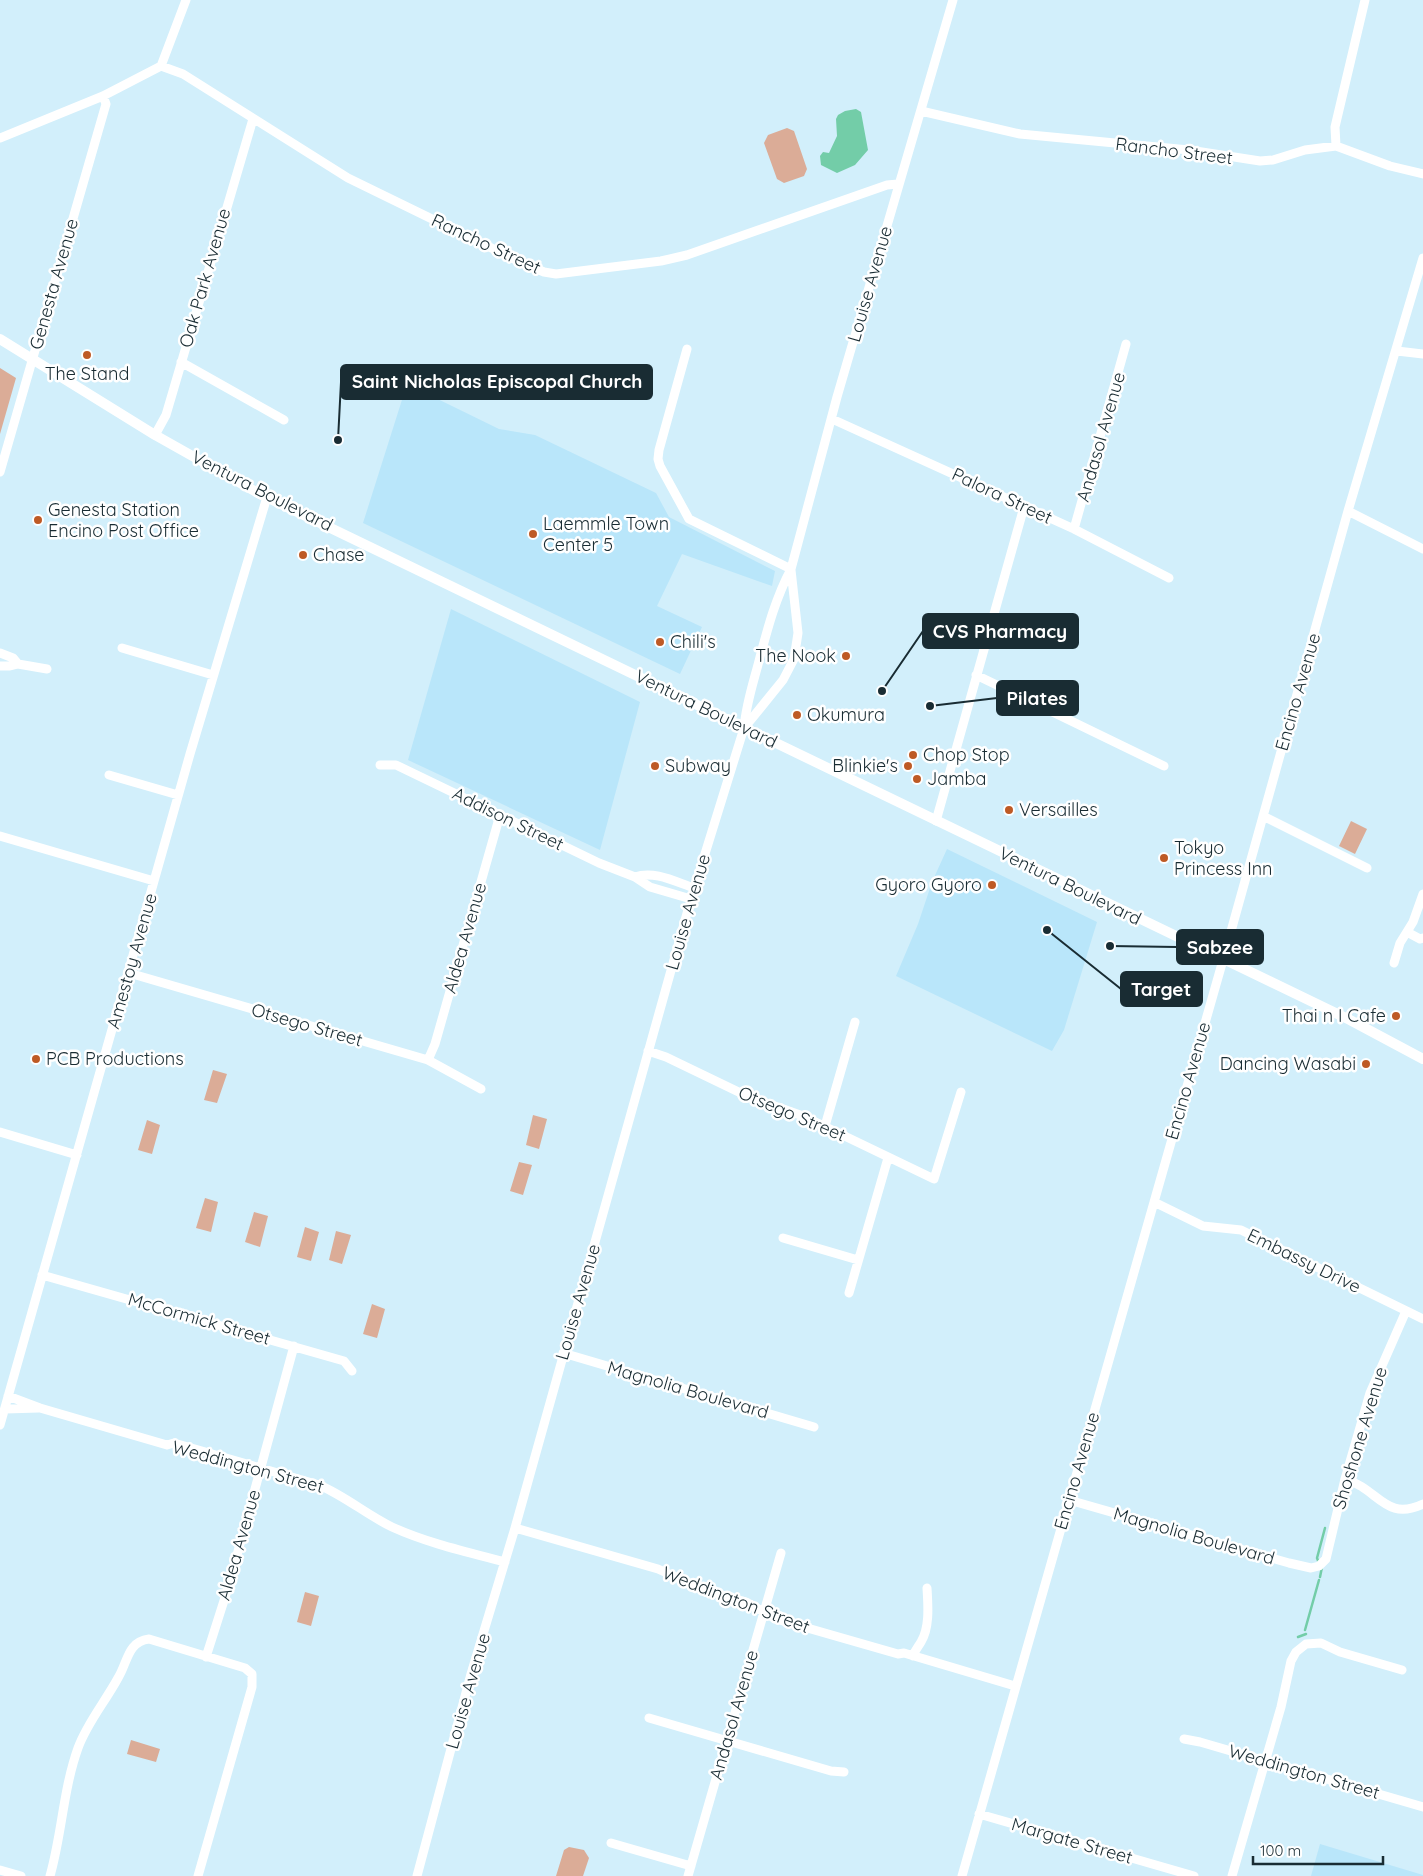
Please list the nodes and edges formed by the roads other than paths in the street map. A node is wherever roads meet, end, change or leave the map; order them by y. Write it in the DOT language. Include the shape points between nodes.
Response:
graph roads {
  1 [pos="186,0"];
  2 [pos="953,0"];
  3 [pos="1365,0"];
  4 [pos="161,66"];
  5 [pos="103,96"];
  6 [pos="921,111"];
  7 [pos="252,120"];
  8 [pos="0,138"];
  9 [pos="1336,146"];
  10 [pos="1423,174"];
  11 [pos="898,184"];
  12 [pos="1423,258"];
  13 [pos="0,339"];
  14 [pos="1126,344"];
  15 [pos="687,349"];
  16 [pos="1397,351"];
  17 [pos="1423,354"];
  18 [pos="32,360"];
  19 [pos="181,362"];
  20 [pos="832,419"];
  21 [pos="284,420"];
  22 [pos="155,435"];
  23 [pos="0,472"];
  24 [pos="267,497"];
  25 [pos="1024,507"];
  26 [pos="1348,511"];
  27 [pos="1074,529"];
  28 [pos="1423,549"];
  29 [pos="791,569"];
  30 [pos="1170,578"];
  31 [pos="122,648"];
  32 [pos="0,653"];
  33 [pos="18,664"];
  34 [pos="0,666"];
  35 [pos="47,669"];
  36 [pos="213,675"];
  37 [pos="976,675"];
  38 [pos="744,728"];
  39 [pos="380,765"];
  40 [pos="1164,766"];
  41 [pos="109,775"];
  42 [pos="178,795"];
  43 [pos="500,815"];
  44 [pos="1263,816"];
  45 [pos="936,821"];
  46 [pos="0,836"];
  47 [pos="1367,868"];
  48 [pos="635,877"];
  49 [pos="154,881"];
  50 [pos="694,888"];
  51 [pos="1423,894"];
  52 [pos="691,899"];
  53 [pos="1407,932"];
  54 [pos="1423,938"];
  55 [pos="1223,960"];
  56 [pos="1394,964"];
  57 [pos="128,973"];
  58 [pos="855,1022"];
  59 [pos="648,1051"];
  60 [pos="1423,1059"];
  61 [pos="428,1060"];
  62 [pos="481,1088"];
  63 [pos="961,1092"];
  64 [pos="825,1126"];
  65 [pos="0,1132"];
  66 [pos="77,1155"];
  67 [pos="888,1158"];
  68 [pos="1154,1202"];
  69 [pos="783,1238"];
  70 [pos="858,1260"];
  71 [pos="42,1275"];
  72 [pos="849,1294"];
  73 [pos="1406,1311"];
  74 [pos="1423,1319"];
  75 [pos="294,1346"];
  76 [pos="563,1353"];
  77 [pos="352,1371"];
  78 [pos="8,1396"];
  79 [pos="40,1408"];
  80 [pos="5,1409"];
  81 [pos="0,1425"];
  82 [pos="814,1427"];
  83 [pos="260,1468"];
  84 [pos="1345,1479"];
  85 [pos="1069,1500"];
  86 [pos="1423,1504"];
  87 [pos="515,1528"];
  88 [pos="781,1553"];
  89 [pos="505,1562"];
  90 [pos="1319,1566"];
  91 [pos="927,1588"];
  92 [pos="763,1613"];
  93 [pos="206,1657"];
  94 [pos="918,1657"];
  95 [pos="1402,1670"];
  96 [pos="1015,1686"];
  97 [pos="650,1718"];
  98 [pos="1184,1739"];
  99 [pos="727,1740"];
  100 [pos="1265,1761"];
  101 [pos="844,1772"];
  102 [pos="1423,1807"];
  103 [pos="979,1814"];
  104 [pos="611,1843"];
  105 [pos="691,1866"];
  106 [pos="0,1870"];
  107 [pos="20,1876"];
  108 [pos="50,1876"];
  109 [pos="198,1876"];
  110 [pos="417,1876"];
  111 [pos="688,1876"];
  112 [pos="962,1876"];
  113 [pos="1194,1876"];
  114 [pos="1232,1876"];
  1 -- 4 [label="street"];
  2 -- 6 [label="street, Louise Avenue"];
  3 -- 9 [label="street" via="1335,127"];
  4 -- 5 [label="street"];
  4 -- 7 [label="street, Rancho Street" via="182,74"];
  5 -- 8 [label="street"];
  5 -- 18 [label="street, Genesta Avenue" via="106,104"];
  6 -- 9 [label="street, Rancho Street" via="1020,134 1189,150 1260,161"];
  6 -- 11 [label="street, Louise Avenue"];
  7 -- 11 [label="street, Rancho Street" via="348,178 518,261 556,274 687,255 887,185"];
  7 -- 19 [label="street, Oak Park Avenue"];
  9 -- 10 [label="street, Rancho Street"];
  11 -- 20 [label="street, Louise Avenue"];
  12 -- 16 [label="street, Encino Avenue"];
  13 -- 18 [label="main road, Ventura Boulevard"];
  14 -- 27 [label="street, Andasol Avenue"];
  15 -- 29 [label="street" via="658,459 689,519"];
  16 -- 17 [label="street"];
  16 -- 26 [label="street, Encino Avenue"];
  18 -- 22 [label="main road, Ventura Boulevard"];
  18 -- 23 [label="street, Genesta Avenue"];
  19 -- 21 [label="street"];
  19 -- 22 [label="street, Oak Park Avenue" via="166,415"];
  20 -- 25 [label="street, Palora Street"];
  20 -- 29 [label="street, Louise Avenue"];
  22 -- 24 [label="main road, Ventura Boulevard"];
  24 -- 36 [label="street, Amestoy Avenue"];
  24 -- 38 [label="main road, Ventura Boulevard"];
  25 -- 27 [label="street, Palora Street"];
  25 -- 37 [label="street"];
  26 -- 28 [label="street"];
  26 -- 44 [label="street, Encino Avenue"];
  27 -- 30 [label="street, Palora Street"];
  29 -- 38 [label="street, Louise Avenue" via="764,641 746,707"];
  29 -- 38 [label="street, Louise Avenue" via="798,633 794,659 783,680"];
  31 -- 36 [label="street"];
  32 -- 33 [label="street" via="13,658"];
  33 -- 34 [label="street"];
  33 -- 35 [label="street"];
  36 -- 42 [label="street, Amestoy Avenue"];
  37 -- 40 [label="street"];
  37 -- 45 [label="street"];
  38 -- 45 [label="main road, Ventura Boulevard"];
  38 -- 50 [label="street, Louise Avenue"];
  39 -- 43 [label="street, Addison Street" via="396,765"];
  41 -- 42 [label="street"];
  42 -- 49 [label="street, Amestoy Avenue"];
  43 -- 48 [label="street, Addison Street"];
  43 -- 61 [label="street, Aldea Avenue"];
  44 -- 47 [label="street"];
  44 -- 55 [label="street, Encino Avenue"];
  45 -- 55 [label="main road, Ventura Boulevard"];
  46 -- 49 [label="street"];
  48 -- 50 [label="street, Addison Street" via="656,875"];
  48 -- 52 [label="street, Addison Street" via="650,887"];
  49 -- 57 [label="street, Amestoy Avenue"];
  50 -- 52 [label="street, Louise Avenue"];
  51 -- 53 [label="street"];
  52 -- 59 [label="street, Louise Avenue"];
  53 -- 54 [label="street" via="1420,940"];
  53 -- 56 [label="street"];
  55 -- 60 [label="main road, Ventura Boulevard" via="1350,1020"];
  55 -- 68 [label="street, Encino Avenue"];
  57 -- 61 [label="street, Otsego Street"];
  57 -- 66 [label="street, Amestoy Avenue"];
  58 -- 64 [label="street"];
  59 -- 64 [label="street, Otsego Street" via="750,1097"];
  59 -- 76 [label="street, Louise Avenue"];
  61 -- 62 [label="street, Otsego Street"];
  63 -- 67 [label="street, Otsego Street" via="934,1179"];
  64 -- 67 [label="street, Otsego Street"];
  65 -- 66 [label="street"];
  66 -- 71 [label="street, Amestoy Avenue"];
  67 -- 70 [label="street"];
  68 -- 73 [label="street, Embassy Drive" via="1203,1226 1241,1230"];
  68 -- 85 [label="street, Encino Avenue"];
  69 -- 70 [label="street"];
  70 -- 72 [label="street"];
  71 -- 75 [label="street, McCormick Street"];
  71 -- 78 [label="street, Amestoy Avenue"];
  73 -- 74 [label="street, Embassy Drive"];
  73 -- 84 [label="street, Shoshone Avenue" via="1372,1387"];
  75 -- 77 [label="street, McCormick Street" via="344,1361"];
  75 -- 83 [label="street, Aldea Avenue"];
  76 -- 82 [label="street, Magnolia Boulevard"];
  76 -- 87 [label="street, Louise Avenue"];
  78 -- 79 [label="street, Weddington Street"];
  78 -- 80 [label="street, Amestoy Avenue"];
  79 -- 80 [label="street, Weddington Street"];
  79 -- 83 [label="street, Weddington Street"];
  80 -- 81 [label="street, Amestoy Avenue"];
  83 -- 89 [label="street, Weddington Street" via="335,1491 409,1534"];
  83 -- 93 [label="street, Aldea Avenue"];
  84 -- 86 [label="street" via="1359,1483 1388,1506 1399,1510"];
  84 -- 90 [label="street, Shoshone Avenue" via="1328,1553"];
  85 -- 90 [label="street, Magnolia Boulevard" via="1289,1563 1311,1568"];
  85 -- 96 [label="street, Encino Avenue"];
  87 -- 89 [label="street, Louise Avenue"];
  87 -- 92 [label="street, Weddington Street" via="658,1569 702,1589 746,1602"];
  88 -- 92 [label="street, Andasol Avenue"];
  89 -- 110 [label="street, Louise Avenue" via="472,1670"];
  91 -- 94 [label="street" via="928,1614"];
  92 -- 94 [label="street, Weddington Street"];
  92 -- 99 [label="street, Andasol Avenue"];
  93 -- 108 [label="street" via="158,1641 141,1640 129,1651 122,1672 79,1746 69,1775"];
  93 -- 109 [label="street" via="245,1668 252,1674 252,1687"];
  94 -- 96 [label="street, Weddington Street"];
  95 -- 100 [label="street" via="1340,1652 1321,1643 1303,1645 1291,1661"];
  96 -- 103 [label="street, Encino Avenue"];
  97 -- 99 [label="street"];
  98 -- 100 [label="street, Weddington Street"];
  99 -- 101 [label="street"];
  99 -- 105 [label="street, Andasol Avenue"];
  100 -- 102 [label="street, Weddington Street"];
  100 -- 114 [label="street"];
  103 -- 112 [label="street, Encino Avenue"];
  103 -- 113 [label="street, Margate Street"];
  104 -- 105 [label="street"];
  105 -- 111 [label="street, Andasol Avenue"];
  106 -- 107 [label="street"];
}
